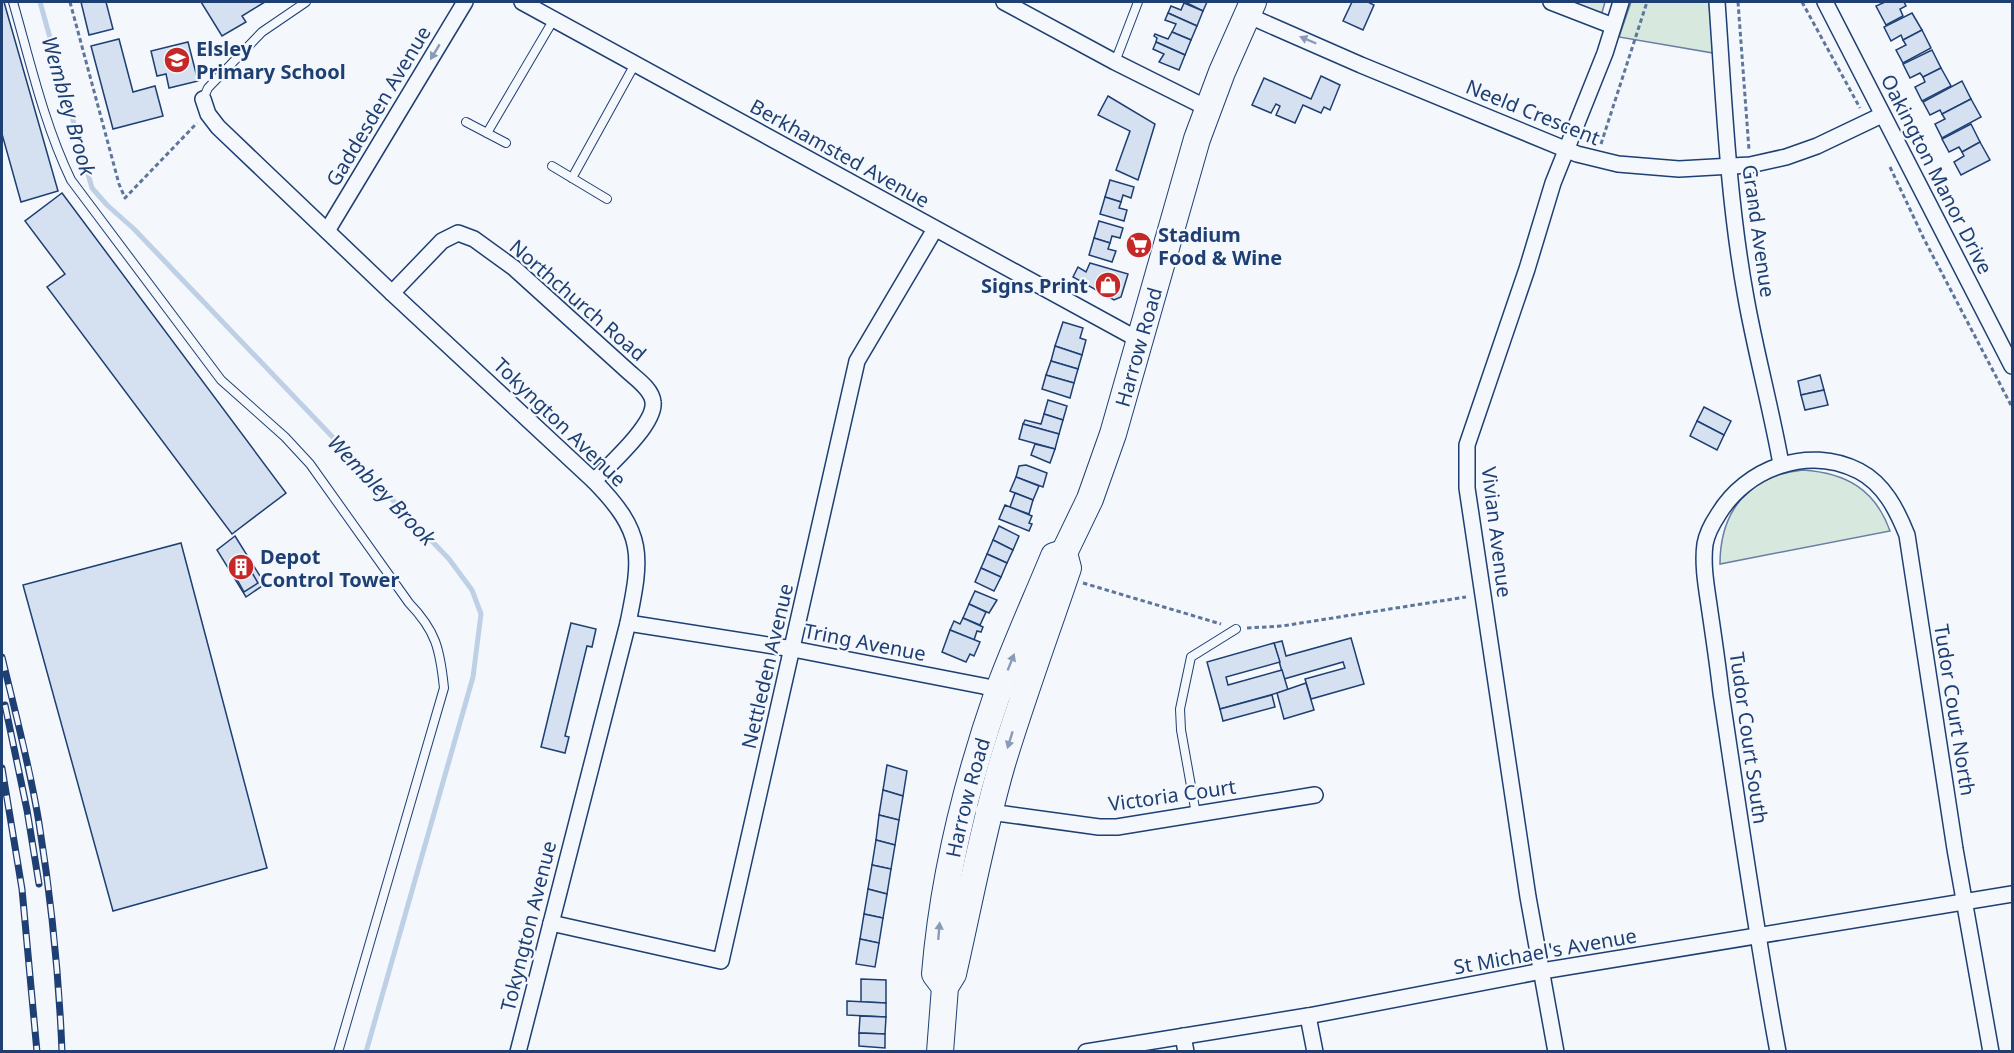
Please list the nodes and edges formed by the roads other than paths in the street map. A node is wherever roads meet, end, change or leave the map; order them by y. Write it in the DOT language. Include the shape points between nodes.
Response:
graph roads {
  1 [pos="13,2"];
  2 [pos="306,2"];
  3 [pos="465,2"];
  4 [pos="522,2"];
  5 [pos="1004,2"];
  6 [pos="1138,2"];
  7 [pos="1551,2"];
  8 [pos="1622,2"];
  9 [pos="1717,2"];
  10 [pos="1825,2"];
  11 [pos="1250,8"];
  12 [pos="554,19"];
  13 [pos="1613,26"];
  14 [pos="1115,62"];
  15 [pos="635,64"];
  16 [pos="203,99"];
  17 [pos="1207,108"];
  18 [pos="1876,119"];
  19 [pos="466,122"];
  20 [pos="487,133"];
  21 [pos="506,143"];
  22 [pos="1565,149"];
  23 [pos="552,166"];
  24 [pos="1728,167"];
  25 [pos="572,178"];
  26 [pos="607,199"];
  27 [pos="935,229"];
  28 [pos="327,231"];
  29 [pos="392,293"];
  30 [pos="1139,340"];
  31 [pos="2013,366"];
  32 [pos="1781,464"];
  33 [pos="594,481"];
  34 [pos="628,623"];
  35 [pos="1236,629"];
  36 [pos="793,649"];
  37 [pos="1011,694"];
  38 [pos="1315,795"];
  39 [pos="963,807"];
  40 [pos="989,812"];
  41 [pos="1196,814"];
  42 [pos="2013,894"];
  43 [pos="1964,902"];
  44 [pos="551,923"];
  45 [pos="1760,936"];
  46 [pos="1542,971"];
  47 [pos="945,987"];
  48 [pos="1308,1016"];
  49 [pos="1183,1036"];
  50 [pos="338,1052"];
  51 [pos="518,1052"];
  52 [pos="940,1052"];
  53 [pos="1086,1052"];
  54 [pos="1186,1052"];
  55 [pos="1315,1052"];
  56 [pos="1556,1052"];
  57 [pos="1778,1052"];
  58 [pos="1991,1052"];
  1 -- 50 [label="lane" via="61,160 71,180 221,380 310,464 409,603 427,622 438,650 444,688"];
  2 -- 16 [label="lane" via="262,32 208,88"];
  3 -- 28 [label="street, Gaddesden Avenue, one-way"];
  4 -- 12 [label="street, Berkhamsted Avenue"];
  5 -- 14 [label="street"];
  6 -- 14 [label="lane"];
  7 -- 13 [label="street"];
  8 -- 13 [label="street, Vivian Avenue"];
  9 -- 24 [label="street, Grand Avenue"];
  10 -- 18 [label="street, Oakington Manor Drive"];
  11 -- 17 [label="main road, Harrow Road"];
  22 -- 11 [label="street, Neeld Crescent, one-way" via="1360,65"];
  12 -- 15 [label="street, Berkhamsted Avenue"];
  12 -- 20 [label="lane"];
  13 -- 22 [label="street, Vivian Avenue"];
  14 -- 17 [label="street"];
  15 -- 25 [label="lane"];
  15 -- 27 [label="street, Berkhamsted Avenue"];
  16 -- 28 [label="street, Tokyngton Avenue" via="207,114 218,127"];
  17 -- 30 [label="main road, Harrow Road"];
  18 -- 24 [label="street, Neeld Crescent" via="1786,157"];
  18 -- 31 [label="street, Oakington Manor Drive"];
  19 -- 20 [label="lane"];
  20 -- 21 [label="lane"];
  22 -- 24 [label="street, Neeld Crescent" via="1596,160 1650,168"];
  22 -- 46 [label="street, Vivian Avenue" via="1467,445 1467,488"];
  23 -- 25 [label="lane"];
  24 -- 32 [label="street, Grand Avenue" via="1746,298"];
  25 -- 26 [label="lane"];
  27 -- 30 [label="street, Berkhamsted Avenue"];
  27 -- 36 [label="street, Nettleden Avenue" via="858,361"];
  28 -- 29 [label="street, Tokyngton Avenue"];
  29 -- 33 [label="street, Tokyngton Avenue"];
  29 -- 33 [label="street, Northchurch Road" via="442,241 458,233 474,239 514,268 630,373 648,390 653,402 650,416"];
  30 -- 37 [label="main road, Harrow Road" via="1090,499 1065,565 1054,556"];
  32 -- 43 [label="street, Tudor Court North" via="1813,460 1860,471 1894,505 1907,535"];
  32 -- 45 [label="street, Tudor Court South" via="1737,489 1709,529 1705,543 1708,602"];
  33 -- 34 [label="street, Tokyngton Avenue" via="614,501 634,537 636,582"];
  34 -- 36 [label="street, Tring Avenue"];
  34 -- 44 [label="street, Tokyngton Avenue"];
  35 -- 41 [label="lane" via="1191,657 1186,677 1181,730"];
  36 -- 37 [label="street, Tring Avenue"];
  36 -- 44 [label="street, Nettleden Avenue" via="721,961"];
  37 -- 39 [label="main road, Harrow Road"];
  37 -- 40 [label="main road, Harrow Road, one-way"];
  38 -- 41 [label="street, Victoria Court"];
  39 -- 40 [label="street, Victoria Court"];
  47 -- 39 [label="main road, Harrow Road, one-way" via="935,974 939,920"];
  40 -- 41 [label="street, Victoria Court" via="1099,827"];
  40 -- 47 [label="main road, Harrow Road" via="953,974"];
  42 -- 43 [label="street, St Michael's Avenue"];
  43 -- 45 [label="street, St Michael's Avenue"];
  43 -- 58 [label="street, Tudor Court North"];
  44 -- 51 [label="street, Tokyngton Avenue"];
  45 -- 46 [label="street, St Michael's Avenue"];
  45 -- 57 [label="street, Tudor Court South"];
  46 -- 48 [label="street, St Michael's Avenue"];
  46 -- 56 [label="street, Vivian Avenue"];
  47 -- 52 [label="main road, Harrow Road"];
  48 -- 49 [label="street, St Michael's Avenue"];
  48 -- 55 [label="street"];
  49 -- 53 [label="street, St Michael's Avenue"];
  49 -- 54 [label="street"];
}
